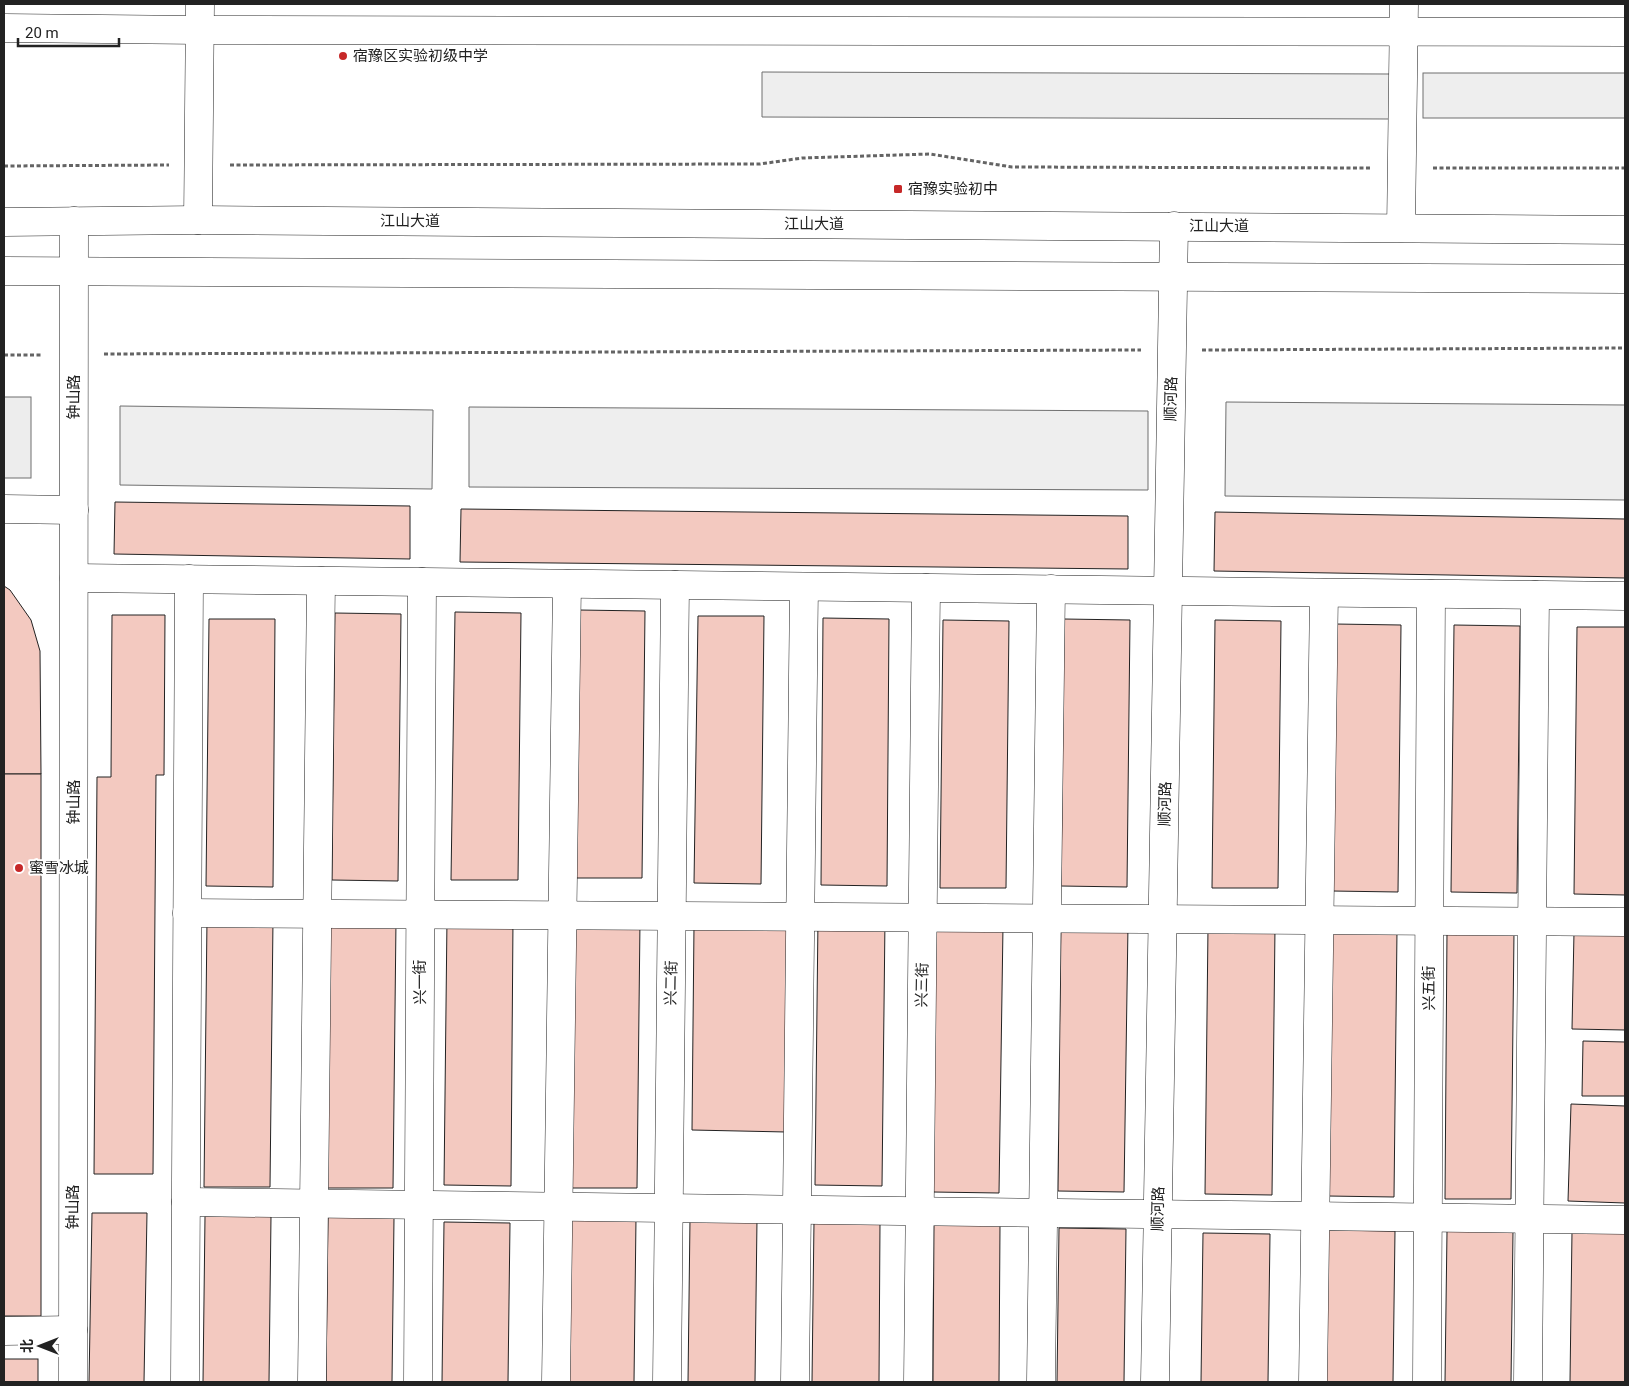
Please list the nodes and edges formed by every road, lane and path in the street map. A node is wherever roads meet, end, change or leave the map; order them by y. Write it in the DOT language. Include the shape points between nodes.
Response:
graph roads {
  1 [pos="1404,4"];
  2 [pos="200,17"];
  3 [pos="4,28"];
  4 [pos="1404,32"];
  5 [pos="1625,32"];
  6 [pos="199,165"];
  7 [pos="4,166"];
  8 [pos="1402,168"];
  9 [pos="1625,168"];
  10 [pos="198,220"];
  11 [pos="74,221"];
  12 [pos="4,222"];
  13 [pos="1174,226"];
  14 [pos="1402,228"];
  15 [pos="1625,230"];
  16 [pos="4,271"];
  17 [pos="74,271"];
  18 [pos="1174,276"];
  19 [pos="1625,279"];
  20 [pos="1625,348"];
  21 [pos="1172,350"];
  22 [pos="74,354"];
  23 [pos="4,355"];
  24 [pos="4,509"];
  25 [pos="74,510"];
  26 [pos="74,578"];
  27 [pos="188,579"];
  28 [pos="321,580"];
  29 [pos="422,582"];
  30 [pos="567,584"];
  31 [pos="675,585"];
  32 [pos="804,587"];
  33 [pos="926,588"];
  34 [pos="1051,589"];
  35 [pos="1168,591"];
  36 [pos="1324,593"];
  37 [pos="1431,594"];
  38 [pos="1535,596"];
  39 [pos="1625,596"];
  40 [pos="187,912"];
  41 [pos="317,914"];
  42 [pos="420,914"];
  43 [pos="563,915"];
  44 [pos="672,916"];
  45 [pos="800,917"];
  46 [pos="922,917"];
  47 [pos="1047,918"];
  48 [pos="1163,919"];
  49 [pos="1319,920"];
  50 [pos="1430,921"];
  51 [pos="1532,921"];
  52 [pos="1625,922"];
  53 [pos="186,1202"];
  54 [pos="314,1203"];
  55 [pos="419,1204"];
  56 [pos="559,1205"];
  57 [pos="669,1207"];
  58 [pos="796,1208"];
  59 [pos="920,1210"];
  60 [pos="1043,1212"];
  61 [pos="1158,1213"];
  62 [pos="1315,1216"];
  63 [pos="1428,1217"];
  64 [pos="1529,1219"];
  65 [pos="1625,1220"];
  66 [pos="73,1330"];
  67 [pos="4,1331"];
  68 [pos="73,1382"];
  69 [pos="185,1382"];
  70 [pos="312,1382"];
  71 [pos="418,1382"];
  72 [pos="556,1382"];
  73 [pos="667,1382"];
  74 [pos="795,1382"];
  75 [pos="918,1382"];
  76 [pos="1041,1382"];
  77 [pos="1155,1382"];
  78 [pos="1313,1382"];
  79 [pos="1427,1382"];
  80 [pos="1528,1382"];
  1 -- 4 [label="main road"];
  2 -- 3 [label="main road"];
  2 -- 4 [label="main road"];
  2 -- 6 [label="main road"];
  4 -- 5 [label="main road"];
  4 -- 8 [label="main road"];
  6 -- 7 [label="path"];
  6 -- 8 [label="path" via="760,164 802,158 930,154 1012,167"];
  6 -- 10 [label="main road"];
  8 -- 9 [label="path"];
  8 -- 14 [label="main road"];
  10 -- 11 [label="main road, 江山大道"];
  10 -- 13 [label="main road, 江山大道"];
  11 -- 12 [label="main road, 江山大道"];
  11 -- 17 [label="main road, 钟山路"];
  13 -- 14 [label="main road, 江山大道"];
  13 -- 18 [label="main road, 顺河路"];
  14 -- 15 [label="main road, 江山大道"];
  16 -- 17 [label="main road"];
  17 -- 18 [label="main road"];
  17 -- 22 [label="main road, 钟山路"];
  18 -- 19 [label="main road"];
  18 -- 21 [label="main road, 顺河路"];
  20 -- 21 [label="path"];
  21 -- 22 [label="path"];
  21 -- 35 [label="main road, 顺河路"];
  22 -- 23 [label="path"];
  22 -- 25 [label="main road, 钟山路"];
  24 -- 25 [label="main road"];
  25 -- 26 [label="main road, 钟山路"];
  26 -- 27 [label="main road"];
  26 -- 66 [label="main road, 钟山路"];
  27 -- 28 [label="main road"];
  27 -- 40 [label="main road"];
  28 -- 29 [label="main road"];
  28 -- 41 [label="main road"];
  29 -- 30 [label="main road"];
  29 -- 42 [label="main road, 兴一街"];
  30 -- 31 [label="main road"];
  30 -- 43 [label="main road"];
  31 -- 32 [label="main road"];
  31 -- 44 [label="main road, 兴二街"];
  32 -- 33 [label="main road"];
  32 -- 45 [label="main road"];
  33 -- 34 [label="main road"];
  33 -- 46 [label="main road, 兴三街"];
  34 -- 35 [label="main road"];
  34 -- 47 [label="main road"];
  35 -- 36 [label="main road"];
  35 -- 48 [label="main road, 顺河路"];
  36 -- 37 [label="main road"];
  36 -- 49 [label="main road"];
  37 -- 38 [label="main road"];
  37 -- 50 [label="main road, 兴五街"];
  38 -- 39 [label="main road"];
  38 -- 51 [label="main road"];
  40 -- 41 [label="main road"];
  40 -- 53 [label="main road"];
  41 -- 42 [label="main road"];
  41 -- 54 [label="main road"];
  42 -- 43 [label="main road"];
  42 -- 55 [label="main road, 兴一街"];
  43 -- 44 [label="main road"];
  43 -- 56 [label="main road"];
  44 -- 45 [label="main road"];
  44 -- 57 [label="main road, 兴二街"];
  45 -- 46 [label="main road"];
  45 -- 58 [label="main road"];
  46 -- 47 [label="main road"];
  46 -- 59 [label="main road, 兴三街"];
  47 -- 48 [label="main road"];
  47 -- 60 [label="main road"];
  48 -- 49 [label="main road"];
  48 -- 61 [label="main road, 顺河路"];
  49 -- 50 [label="main road"];
  49 -- 62 [label="main road"];
  50 -- 51 [label="main road"];
  50 -- 63 [label="main road, 兴五街"];
  51 -- 52 [label="main road"];
  51 -- 64 [label="main road"];
  53 -- 54 [label="main road"];
  53 -- 69 [label="main road"];
  54 -- 55 [label="main road"];
  54 -- 70 [label="main road"];
  55 -- 56 [label="main road"];
  55 -- 71 [label="main road, 兴一街"];
  56 -- 57 [label="main road"];
  56 -- 72 [label="main road"];
  57 -- 58 [label="main road"];
  57 -- 73 [label="main road, 兴二街"];
  58 -- 59 [label="main road"];
  58 -- 74 [label="main road"];
  59 -- 60 [label="main road"];
  59 -- 75 [label="main road, 兴三街"];
  60 -- 61 [label="main road"];
  60 -- 76 [label="main road"];
  61 -- 62 [label="main road"];
  61 -- 77 [label="main road, 顺河路"];
  62 -- 63 [label="main road"];
  62 -- 78 [label="main road"];
  63 -- 64 [label="main road"];
  63 -- 79 [label="main road, 兴五街"];
  64 -- 65 [label="main road"];
  64 -- 80 [label="main road"];
  66 -- 67 [label="main road"];
  66 -- 68 [label="main road, 钟山路"];
}
